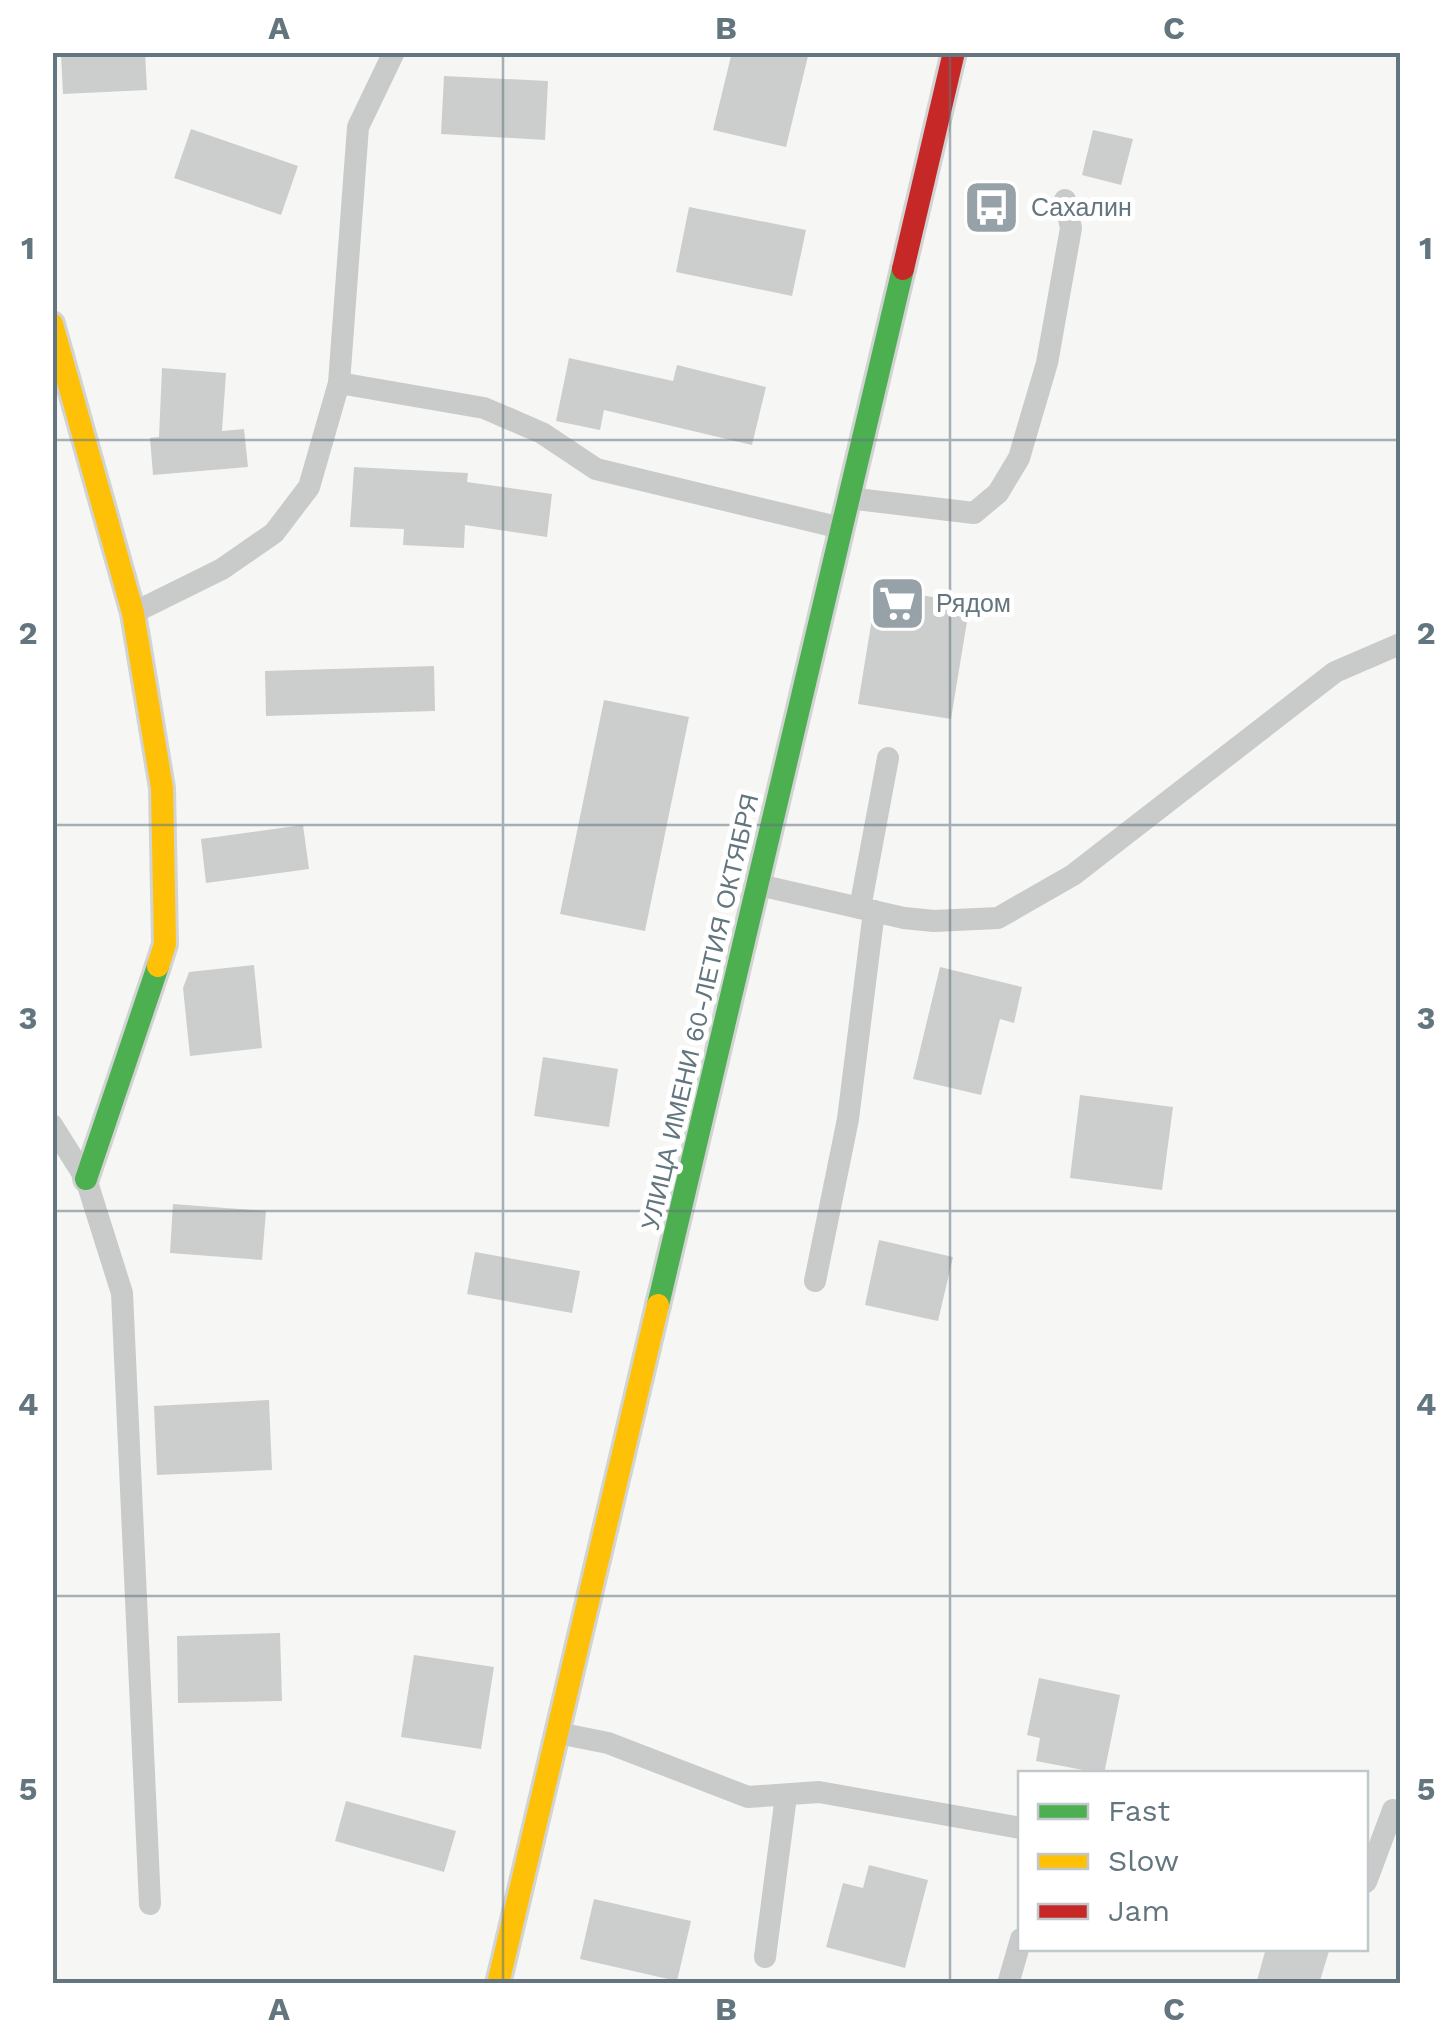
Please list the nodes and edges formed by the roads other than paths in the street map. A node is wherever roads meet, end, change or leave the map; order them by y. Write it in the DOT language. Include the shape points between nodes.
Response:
graph roads {
  1 [pos="394,52"];
  2 [pos="954,52"];
  3 [pos="1065,200"];
  4 [pos="52,324"];
  5 [pos="338,383"];
  6 [pos="848,498"];
  7 [pos="841,528"];
  8 [pos="134,613"];
  9 [pos="1400,644"];
  10 [pos="888,758"];
  11 [pos="758,885"];
  12 [pos="867,909"];
  13 [pos="52,1125"];
  14 [pos="86,1180"];
  15 [pos="816,1281"];
  16 [pos="558,1734"];
  17 [pos="786,1796"];
  18 [pos="1393,1810"];
  19 [pos="1018,1828"];
  20 [pos="1368,1877"];
  21 [pos="150,1904"];
  22 [pos="1018,1946"];
  23 [pos="766,1957"];
  24 [pos="498,1984"];
  25 [pos="1008,1984"];
  1 -- 5 [label="lane" via="358,127"];
  2 -- 6 [label="main road, УЛИЦА ИМЕНИ 60-ЛЕТИЯ ОКТЯБРЯ"];
  3 -- 6 [label="lane" via="1072,228 1047,363 1020,458 998,492 974,513"];
  4 -- 8 [label="main road"];
  5 -- 7 [label="lane" via="484,408 542,433 596,469"];
  5 -- 8 [label="lane" via="309,486 274,534"];
  6 -- 7 [label="main road, УЛИЦА ИМЕНИ 60-ЛЕТИЯ ОКТЯБРЯ"];
  7 -- 11 [label="main road, УЛИЦА ИМЕНИ 60-ЛЕТИЯ ОКТЯБРЯ"];
  8 -- 14 [label="main road" via="162,788 165,944"];
  9 -- 12 [label="lane" via="1335,672 1073,875 998,918 934,921"];
  10 -- 12 [label="lane"];
  11 -- 12 [label="lane"];
  11 -- 16 [label="main road, УЛИЦА ИМЕНИ 60-ЛЕТИЯ ОКТЯБРЯ"];
  12 -- 15 [label="lane" via="848,1120"];
  13 -- 14 [label="lane"];
  14 -- 21 [label="lane" via="122,1292"];
  16 -- 17 [label="lane" via="608,1744 748,1797"];
  16 -- 24 [label="main road, УЛИЦА ИМЕНИ 60-ЛЕТИЯ ОКТЯБРЯ"];
  17 -- 19 [label="lane" via="818,1792"];
  17 -- 23 [label="lane"];
  18 -- 20 [label="lane"];
  22 -- 25 [label="lane"];
}
